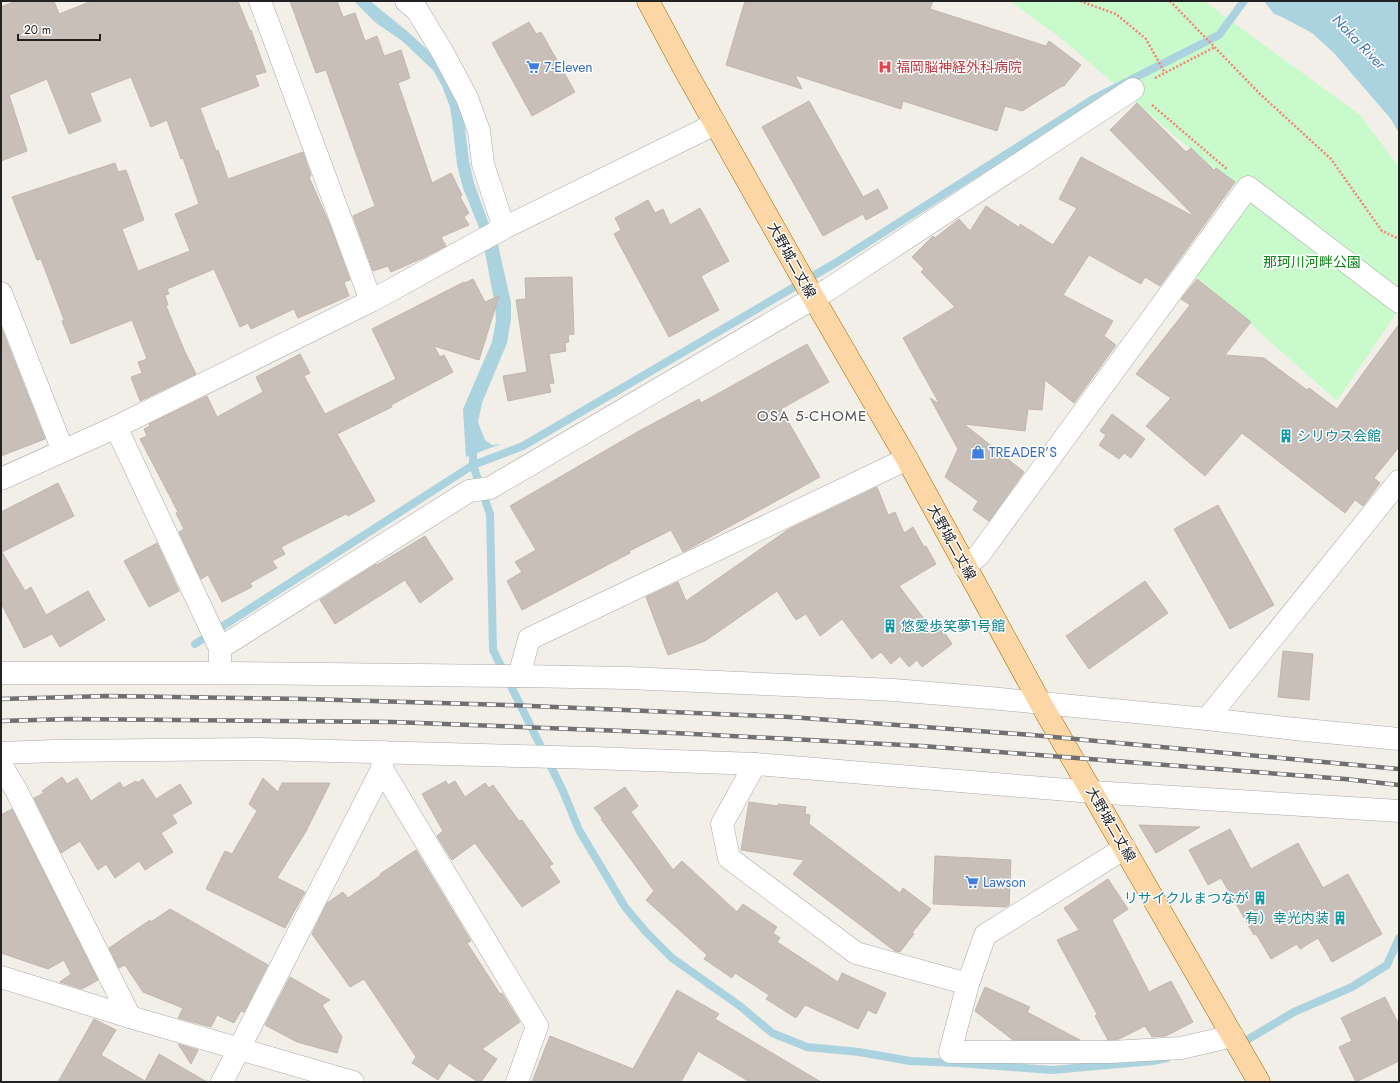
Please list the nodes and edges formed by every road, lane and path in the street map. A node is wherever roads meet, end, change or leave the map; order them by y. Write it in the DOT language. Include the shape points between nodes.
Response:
graph roads {
  1 [pos="260,1"];
  2 [pos="406,1"];
  3 [pos="648,1"];
  4 [pos="1080,1"];
  5 [pos="1170,1"];
  6 [pos="1215,47"];
  7 [pos="1165,73"];
  8 [pos="1133,89"];
  9 [pos="715,123"];
  10 [pos="1248,187"];
  11 [pos="504,228"];
  12 [pos="1399,239"];
  13 [pos="1,293"];
  14 [pos="813,297"];
  15 [pos="371,301"];
  16 [pos="1399,302"];
  17 [pos="116,427"];
  18 [pos="63,452"];
  19 [pos="907,459"];
  20 [pos="1,479"];
  21 [pos="1399,481"];
  22 [pos="965,567"];
  23 [pos="220,648"];
  24 [pos="220,672"];
  25 [pos="1,673"];
  26 [pos="519,676"];
  27 [pos="1041,704"];
  28 [pos="1207,719"];
  29 [pos="1399,739"];
  30 [pos="1,752"];
  31 [pos="383,760"];
  32 [pos="755,764"];
  33 [pos="1,765"];
  34 [pos="8,792"];
  35 [pos="1092,792"];
  36 [pos="1399,811"];
  37 [pos="1125,848"];
  38 [pos="1,977"];
  39 [pos="968,984"];
  40 [pos="130,1017"];
  41 [pos="1232,1036"];
  42 [pos="240,1049"];
  43 [pos="222,1082"];
  44 [pos="353,1082"];
  45 [pos="517,1082"];
  46 [pos="1259,1082"];
  1 -- 15 [label="street"];
  2 -- 11 [label="street" via="417,10 467,98 479,131 483,164"];
  3 -- 9 [label="main road, 大野城二丈線"];
  4 -- 7 [label="path" via="1116,14 1146,39"];
  5 -- 6 [label="path"];
  6 -- 7 [label="path"];
  6 -- 12 [label="path" via="1258,93 1331,159 1382,230"];
  7 -- 8 [label="path"];
  8 -- 10 [label="path"];
  8 -- 14 [label="street"];
  9 -- 11 [label="street"];
  9 -- 14 [label="main road, 大野城二丈線"];
  10 -- 16 [label="street"];
  10 -- 22 [label="street" via="979,555"];
  11 -- 15 [label="street"];
  13 -- 18 [label="street"];
  14 -- 19 [label="main road, 大野城二丈線"];
  14 -- 23 [label="street" via="479,489"];
  15 -- 17 [label="street"];
  17 -- 18 [label="street"];
  17 -- 23 [label="street"];
  18 -- 20 [label="street"];
  19 -- 22 [label="main road, 大野城二丈線"];
  19 -- 26 [label="street" via="529,639"];
  21 -- 28 [label="street"];
  22 -- 27 [label="main road, 大野城二丈線"];
  23 -- 24 [label="street"];
  24 -- 25 [label="street"];
  24 -- 26 [label="street"];
  26 -- 27 [label="street" via="628,678 894,690"];
  27 -- 28 [label="street"];
  27 -- 35 [label="main road, 大野城二丈線"];
  28 -- 29 [label="street"];
  30 -- 31 [label="street" via="259,749"];
  31 -- 32 [label="street" via="485,755"];
  31 -- 42 [label="street"];
  31 -- 45 [label="street" via="537,1026"];
  32 -- 35 [label="street"];
  32 -- 39 [label="street" via="722,824 729,858 856,953"];
  33 -- 34 [label="street"];
  34 -- 40 [label="street"];
  35 -- 36 [label="street"];
  35 -- 37 [label="main road, 大野城二丈線"];
  37 -- 39 [label="street" via="985,935"];
  37 -- 41 [label="main road, 大野城二丈線"];
  38 -- 40 [label="street"];
  39 -- 41 [label="street" via="950,1052 1142,1051 1181,1048"];
  40 -- 42 [label="street"];
  41 -- 46 [label="main road, 大野城二丈線"];
  42 -- 43 [label="street"];
  42 -- 44 [label="street"];
}
